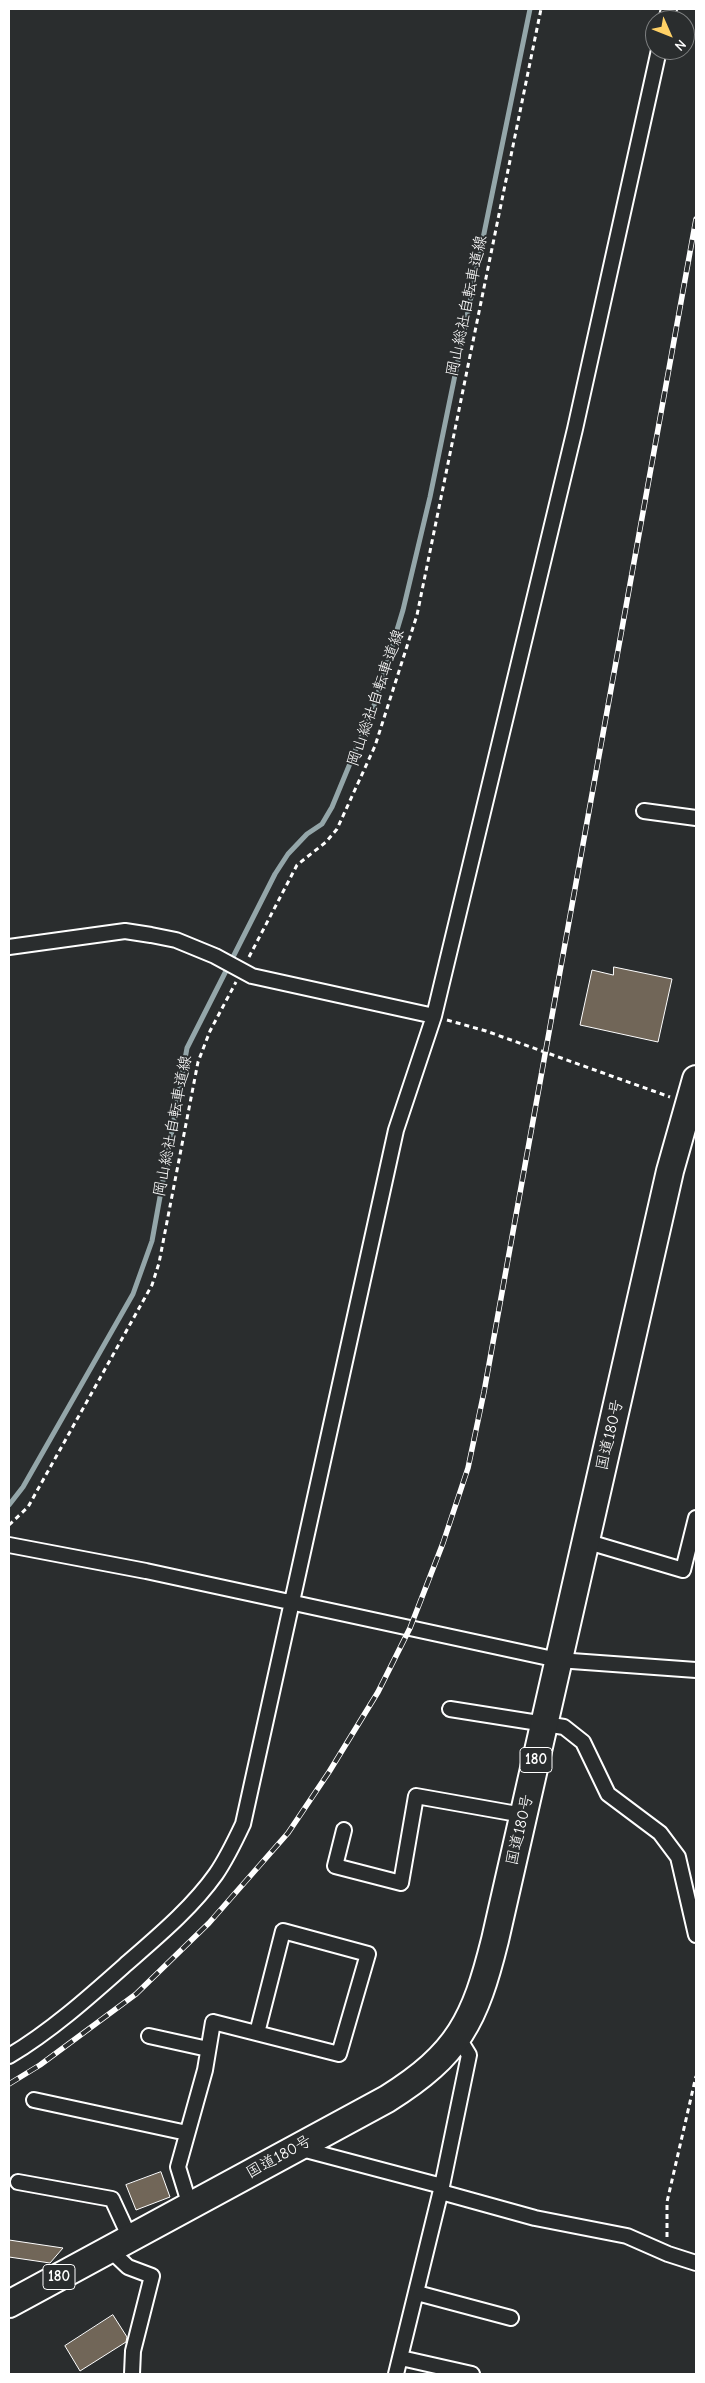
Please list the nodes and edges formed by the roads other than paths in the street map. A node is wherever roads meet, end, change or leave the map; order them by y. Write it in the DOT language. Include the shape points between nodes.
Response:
graph roads {
  1 [pos="657,60"];
  2 [pos="644,811"];
  3 [pos="696,818"];
  4 [pos="9,947"];
  5 [pos="434,1016"];
  6 [pos="696,1079"];
  7 [pos="693,1104"];
  8 [pos="696,1518"];
  9 [pos="586,1541"];
  10 [pos="9,1545"];
  11 [pos="292,1603"];
  12 [pos="558,1660"];
  13 [pos="696,1670"];
  14 [pos="450,1709"];
  15 [pos="544,1723"];
  16 [pos="523,1815"];
  17 [pos="344,1830"];
  18 [pos="696,1935"];
  19 [pos="256,2033"];
  20 [pos="149,2036"];
  21 [pos="458,2037"];
  22 [pos="208,2049"];
  23 [pos="9,2056"];
  24 [pos="34,2100"];
  25 [pos="187,2133"];
  26 [pos="297,2148"];
  27 [pos="18,2182"];
  28 [pos="441,2189"];
  29 [pos="190,2206"];
  30 [pos="119,2244"];
  31 [pos="696,2263"];
  32 [pos="417,2293"];
  33 [pos="9,2304"];
  34 [pos="512,2318"];
  35 [pos="401,2358"];
  36 [pos="132,2374"];
  37 [pos="396,2374"];
  38 [pos="472,2374"];
  1 -- 5 [label="street" via="575,429"];
  2 -- 3 [label="street"];
  4 -- 5 [label="street" via="125,931 176,940 261,978"];
  5 -- 11 [label="street" via="396,1130"];
  6 -- 7 [label="highway, 国道180号 / 180"];
  7 -- 9 [label="highway, 国道180号 / 180" via="670,1171"];
  8 -- 9 [label="street" via="683,1570"];
  9 -- 12 [label="highway, 国道180号 / 180"];
  10 -- 11 [label="street"];
  11 -- 12 [label="street"];
  11 -- 23 [label="street" via="248,1805 233,1847 197,1897 150,1942 84,2000"];
  12 -- 13 [label="street"];
  12 -- 15 [label="highway, 国道180号 / 180"];
  14 -- 15 [label="street"];
  15 -- 16 [label="highway, 国道180号 / 180"];
  15 -- 18 [label="street" via="564,1727 583,1742 608,1794 660,1833 678,1857"];
  16 -- 17 [label="street" via="416,1796 401,1883 335,1866"];
  16 -- 21 [label="highway, 国道180号 / 180" via="483,1986"];
  19 -- 19 [label="street" via="339,2054 368,1954 284,1930"];
  19 -- 22 [label="street" via="213,2022"];
  20 -- 22 [label="street"];
  21 -- 26 [label="highway, 国道180号 / 180" via="426,2072 409,2085"];
  21 -- 28 [label="street" via="469,2055"];
  22 -- 25 [label="street"];
  24 -- 25 [label="street"];
  25 -- 29 [label="street" via="178,2167"];
  26 -- 28 [label="street"];
  26 -- 29 [label="highway, 国道180号 / 180"];
  27 -- 30 [label="street" via="112,2199"];
  28 -- 31 [label="street" via="535,2218 627,2236"];
  28 -- 32 [label="street"];
  29 -- 30 [label="highway, 国道180号 / 180"];
  30 -- 33 [label="highway, 国道180号 / 180"];
  30 -- 36 [label="street" via="128,2267 152,2276 133,2351"];
  32 -- 34 [label="street"];
  32 -- 35 [label="street"];
  35 -- 37 [label="street"];
  35 -- 38 [label="street"];
}
